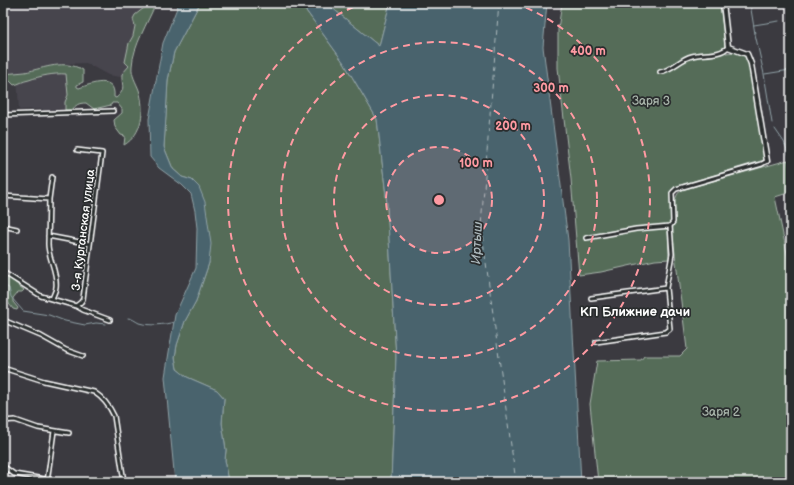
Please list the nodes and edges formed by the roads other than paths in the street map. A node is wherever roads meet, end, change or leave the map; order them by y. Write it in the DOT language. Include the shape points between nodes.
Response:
graph roads {
  1 [pos="723,3"];
  2 [pos="728,47"];
  3 [pos="660,72"];
  4 [pos="113,111"];
  5 [pos="3,115"];
  6 [pos="77,150"];
  7 [pos="767,161"];
  8 [pos="52,176"];
  9 [pos="3,196"];
  10 [pos="49,199"];
  11 [pos="3,226"];
  12 [pos="670,226"];
  13 [pos="17,229"];
  14 [pos="48,236"];
  15 [pos="586,238"];
  16 [pos="90,244"];
  17 [pos="3,272"];
  18 [pos="666,288"];
  19 [pos="591,298"];
  20 [pos="52,299"];
  21 [pos="76,306"];
  22 [pos="3,320"];
  23 [pos="110,320"];
  24 [pos="596,342"];
  25 [pos="82,356"];
  26 [pos="3,368"];
  27 [pos="3,421"];
  28 [pos="54,431"];
  29 [pos="69,433"];
  30 [pos="3,466"];
  31 [pos="47,481"];
  32 [pos="62,482"];
  33 [pos="124,482"];
  1 -- 2 [label="street"];
  2 -- 3 [label="street" via="722,52 689,57"];
  2 -- 7 [label="street" via="746,54 751,64"];
  4 -- 5 [label="street"];
  6 -- 16 [label="street, 3-я Курганская улица" via="102,153"];
  7 -- 12 [label="street" via="676,189 672,193 673,222"];
  8 -- 10 [label="street"];
  9 -- 10 [label="street"];
  10 -- 14 [label="street"];
  11 -- 13 [label="street"];
  12 -- 15 [label="street"];
  12 -- 18 [label="street" via="672,254"];
  14 -- 16 [label="street"];
  14 -- 20 [label="street" via="48,249 56,280"];
  16 -- 21 [label="street, 3-я Курганская улица" via="82,299"];
  17 -- 20 [label="street" via="41,296"];
  18 -- 19 [label="street"];
  18 -- 24 [label="street" via="670,329 666,332"];
  20 -- 21 [label="street"];
  21 -- 23 [label="street"];
  22 -- 25 [label="street"];
  26 -- 33 [label="street" via="99,395 114,416"];
  27 -- 28 [label="street" via="21,421"];
  28 -- 29 [label="street"];
  28 -- 31 [label="street"];
  30 -- 31 [label="street" via="14,474"];
  31 -- 32 [label="street"];
}
